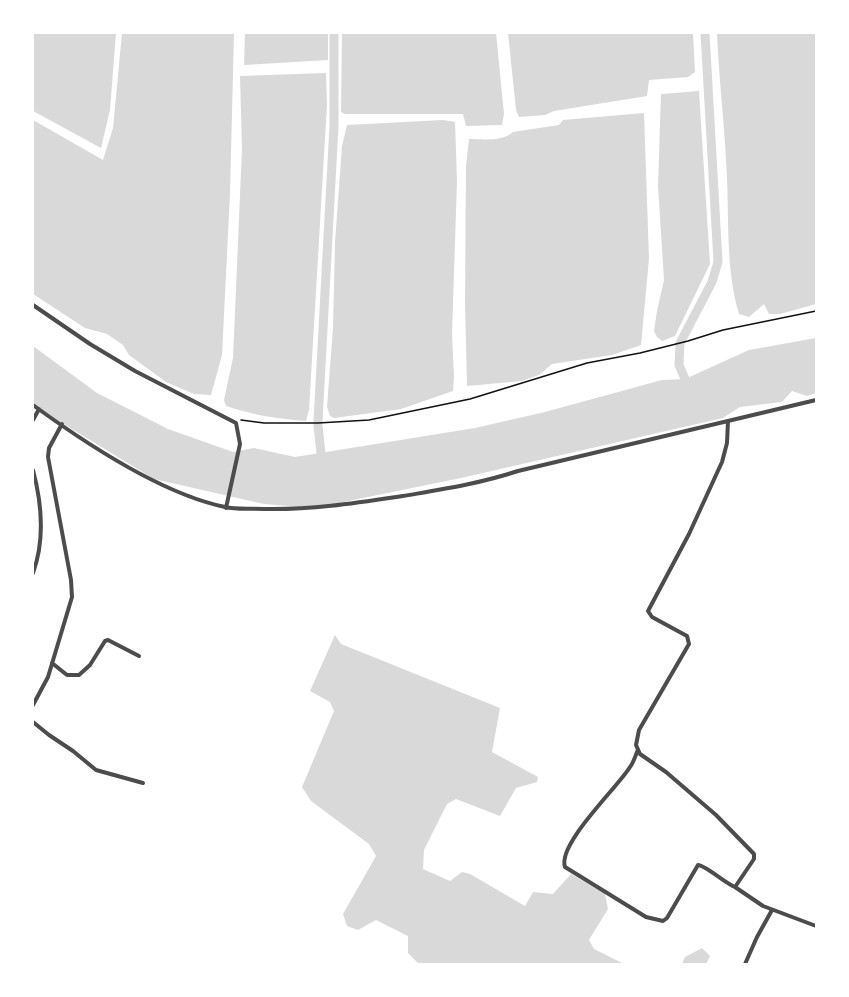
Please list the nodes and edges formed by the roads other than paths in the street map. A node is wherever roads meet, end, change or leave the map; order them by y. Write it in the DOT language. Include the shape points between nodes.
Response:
graph roads {
  1 [pos="33,305"];
  2 [pos="816,400"];
  3 [pos="33,405"];
  4 [pos="38,409"];
  5 [pos="33,420"];
  6 [pos="728,421"];
  7 [pos="62,424"];
  8 [pos="33,470"];
  9 [pos="226,508"];
  10 [pos="33,573"];
  11 [pos="139,656"];
  12 [pos="52,663"];
  13 [pos="33,705"];
  14 [pos="33,722"];
  15 [pos="638,750"];
  16 [pos="143,783"];
  17 [pos="735,887"];
  18 [pos="772,910"];
  19 [pos="816,926"];
  20 [pos="745,964"];
  1 -- 9 [label="street" via="135,371 236,423 240,444"];
  2 -- 6 [label="street"];
  3 -- 4 [label="street"];
  4 -- 5 [label="street"];
  4 -- 7 [label="street"];
  6 -- 9 [label="street" via="473,484 314,509"];
  6 -- 15 [label="street" via="727,443 722,462 689,534 648,611 652,617 687,636 689,644 639,730"];
  7 -- 9 [label="street" via="113,458 164,485"];
  7 -- 12 [label="street" via="49,448 48,457 72,597"];
  8 -- 10 [label="street" via="40,506 41,532"];
  11 -- 12 [label="street" via="108,640 90,665 79,675 67,675"];
  12 -- 13 [label="street" via="43,689"];
  14 -- 16 [label="street" via="96,770"];
  15 -- 17 [label="street" via="644,758 666,772 716,815 754,854 754,859"];
  15 -- 17 [label="street" via="630,767 576,835 564,859 565,867 626,903 638,913 663,921 698,865 704,866 723,882"];
  17 -- 18 [label="street"];
  18 -- 19 [label="street"];
  18 -- 20 [label="street"];
}
